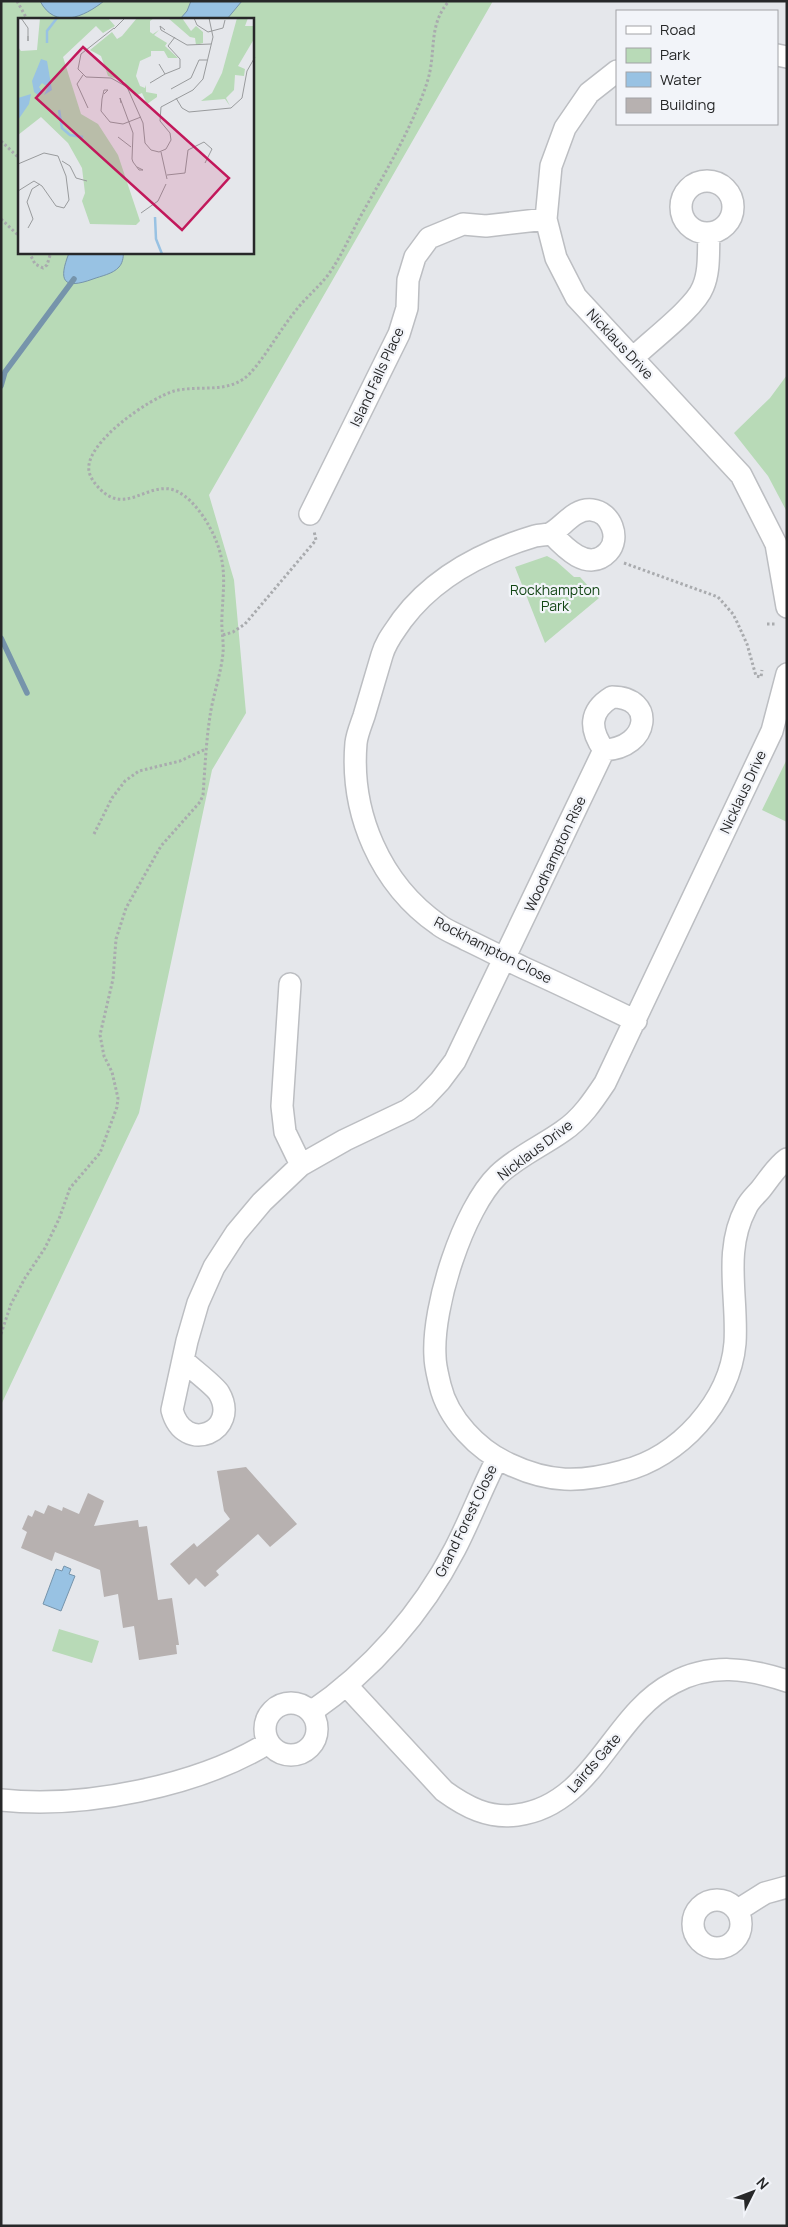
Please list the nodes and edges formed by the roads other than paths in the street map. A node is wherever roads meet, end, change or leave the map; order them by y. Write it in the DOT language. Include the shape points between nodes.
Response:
graph roads {
  1 [pos="616,71"];
  2 [pos="546,218"];
  3 [pos="709,234"];
  4 [pos="632,358"];
  5 [pos="310,514"];
  6 [pos="551,533"];
  7 [pos="783,615"];
  8 [pos="787,674"];
  9 [pos="604,750"];
  10 [pos="506,959"];
  11 [pos="290,984"];
  12 [pos="636,1020"];
  13 [pos="787,1160"];
  14 [pos="302,1165"];
  15 [pos="184,1361"];
  16 [pos="497,1459"];
  17 [pos="787,1681"];
  18 [pos="346,1685"];
  19 [pos="311,1712"];
  20 [pos="268,1742"];
  21 [pos="1,1800"];
  22 [pos="787,1887"];
  23 [pos="738,1910"];
  1 -- 2 [label="street, Nicklaus Drive" via="589,93 565,128 551,166"];
  2 -- 4 [label="street, Nicklaus Drive" via="556,258 576,297"];
  2 -- 5 [label="street, Island Falls Place" via="486,226 463,224 429,238 415,257 408,280 407,308 399,334"];
  3 -- 4 [label="street" via="707,277 703,288 691,304"];
  4 -- 7 [label="street, Nicklaus Drive" via="741,475 776,544"];
  6 -- 10 [label="street, Rockhampton Close" via="488,554 446,577 414,605 386,642 356,741 358,803 376,856 401,892 439,925"];
  8 -- 12 [label="street, Nicklaus Drive" via="772,731"];
  9 -- 10 [label="street, Woodhampton Rise"];
  10 -- 12 [label="street, Rockhampton Close"];
  10 -- 14 [label="street, Woodhampton Rise" via="455,1061 429,1092 408,1110"];
  11 -- 14 [label="street" via="282,1106 285,1132"];
  12 -- 16 [label="street, Nicklaus Drive" via="605,1083 588,1108 564,1130 497,1176 473,1210 454,1255 437,1319 435,1357 441,1388 453,1414 474,1441"];
  13 -- 16 [label="street, Nicklaus Drive" via="746,1207 732,1249 735,1344 724,1385 704,1418 674,1448 635,1468 592,1480 554,1479 524,1472"];
  14 -- 15 [label="street, Woodhampton Rise" via="262,1202 214,1267 198,1302"];
  16 -- 18 [label="street, Grand Forest Close" via="455,1549 423,1603"];
  17 -- 18 [label="street, Lairds Gate" via="726,1668 691,1675 672,1683 643,1706 574,1788 560,1800 544,1808 512,1816 475,1811 444,1791"];
  18 -- 19 [label="street, Grand Forest Close"];
  19 -- 20 [label="street" via="300,1704 288,1702 275,1707 267,1717 264,1730"];
  19 -- 20 [label="street" via="317,1725 315,1739 306,1751 293,1755 278,1752"];
  20 -- 21 [label="street" via="186,1779 147,1788 57,1801"];
  22 -- 23 [label="street" via="765,1894"];
}
